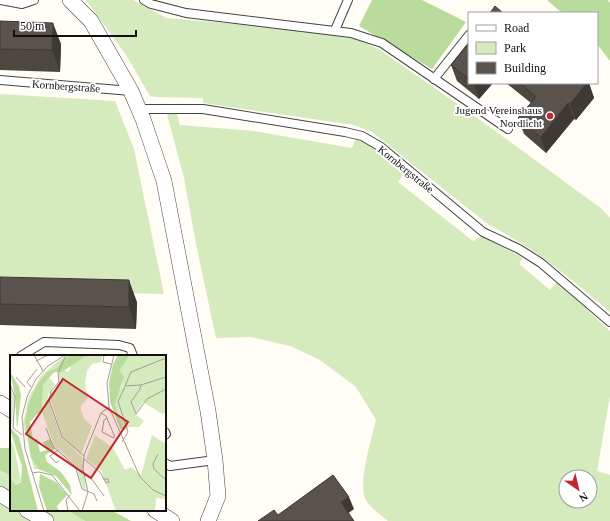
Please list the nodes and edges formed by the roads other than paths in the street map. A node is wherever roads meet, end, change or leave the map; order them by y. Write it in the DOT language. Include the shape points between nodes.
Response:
graph roads {
  1 [pos="0,0"];
  2 [pos="34,0"];
  3 [pos="70,0"];
  4 [pos="144,0"];
  5 [pos="348,0"];
  6 [pos="335,30"];
  7 [pos="468,36"];
  8 [pos="434,79"];
  9 [pos="0,80"];
  10 [pos="132,91"];
  11 [pos="139,109"];
  12 [pos="508,129"];
  13 [pos="610,322"];
  14 [pos="24,355"];
  15 [pos="133,355"];
  16 [pos="0,403"];
  17 [pos="10,409"];
  18 [pos="215,460"];
  19 [pos="166,464"];
  20 [pos="0,494"];
  21 [pos="10,500"];
  22 [pos="29,511"];
  23 [pos="157,511"];
  24 [pos="46,521"];
  25 [pos="172,521"];
  26 [pos="208,521"];
  1 -- 2 [label="lane" via="22,4"];
  3 -- 10 [label="street" via="91,21"];
  4 -- 6 [label="lane" via="186,13"];
  5 -- 6 [label="lane"];
  6 -- 8 [label="lane" via="382,43"];
  7 -- 8 [label="lane"];
  8 -- 12 [label="lane"];
  9 -- 10 [label="lane, Kornbergstraße"];
  10 -- 11 [label="street"];
  11 -- 13 [label="lane, Kornbergstraße" via="203,109 362,136 381,147 483,232 541,263"];
  11 -- 18 [label="street" via="164,181"];
  14 -- 15 [label="lane" via="44,342 119,345 130,348"];
  16 -- 17 [label="street"];
  18 -- 19 [label="lane" via="170,466"];
  18 -- 26 [label="street" via="218,496"];
  20 -- 21 [label="street"];
  22 -- 24 [label="street"];
  23 -- 25 [label="street"];
}
